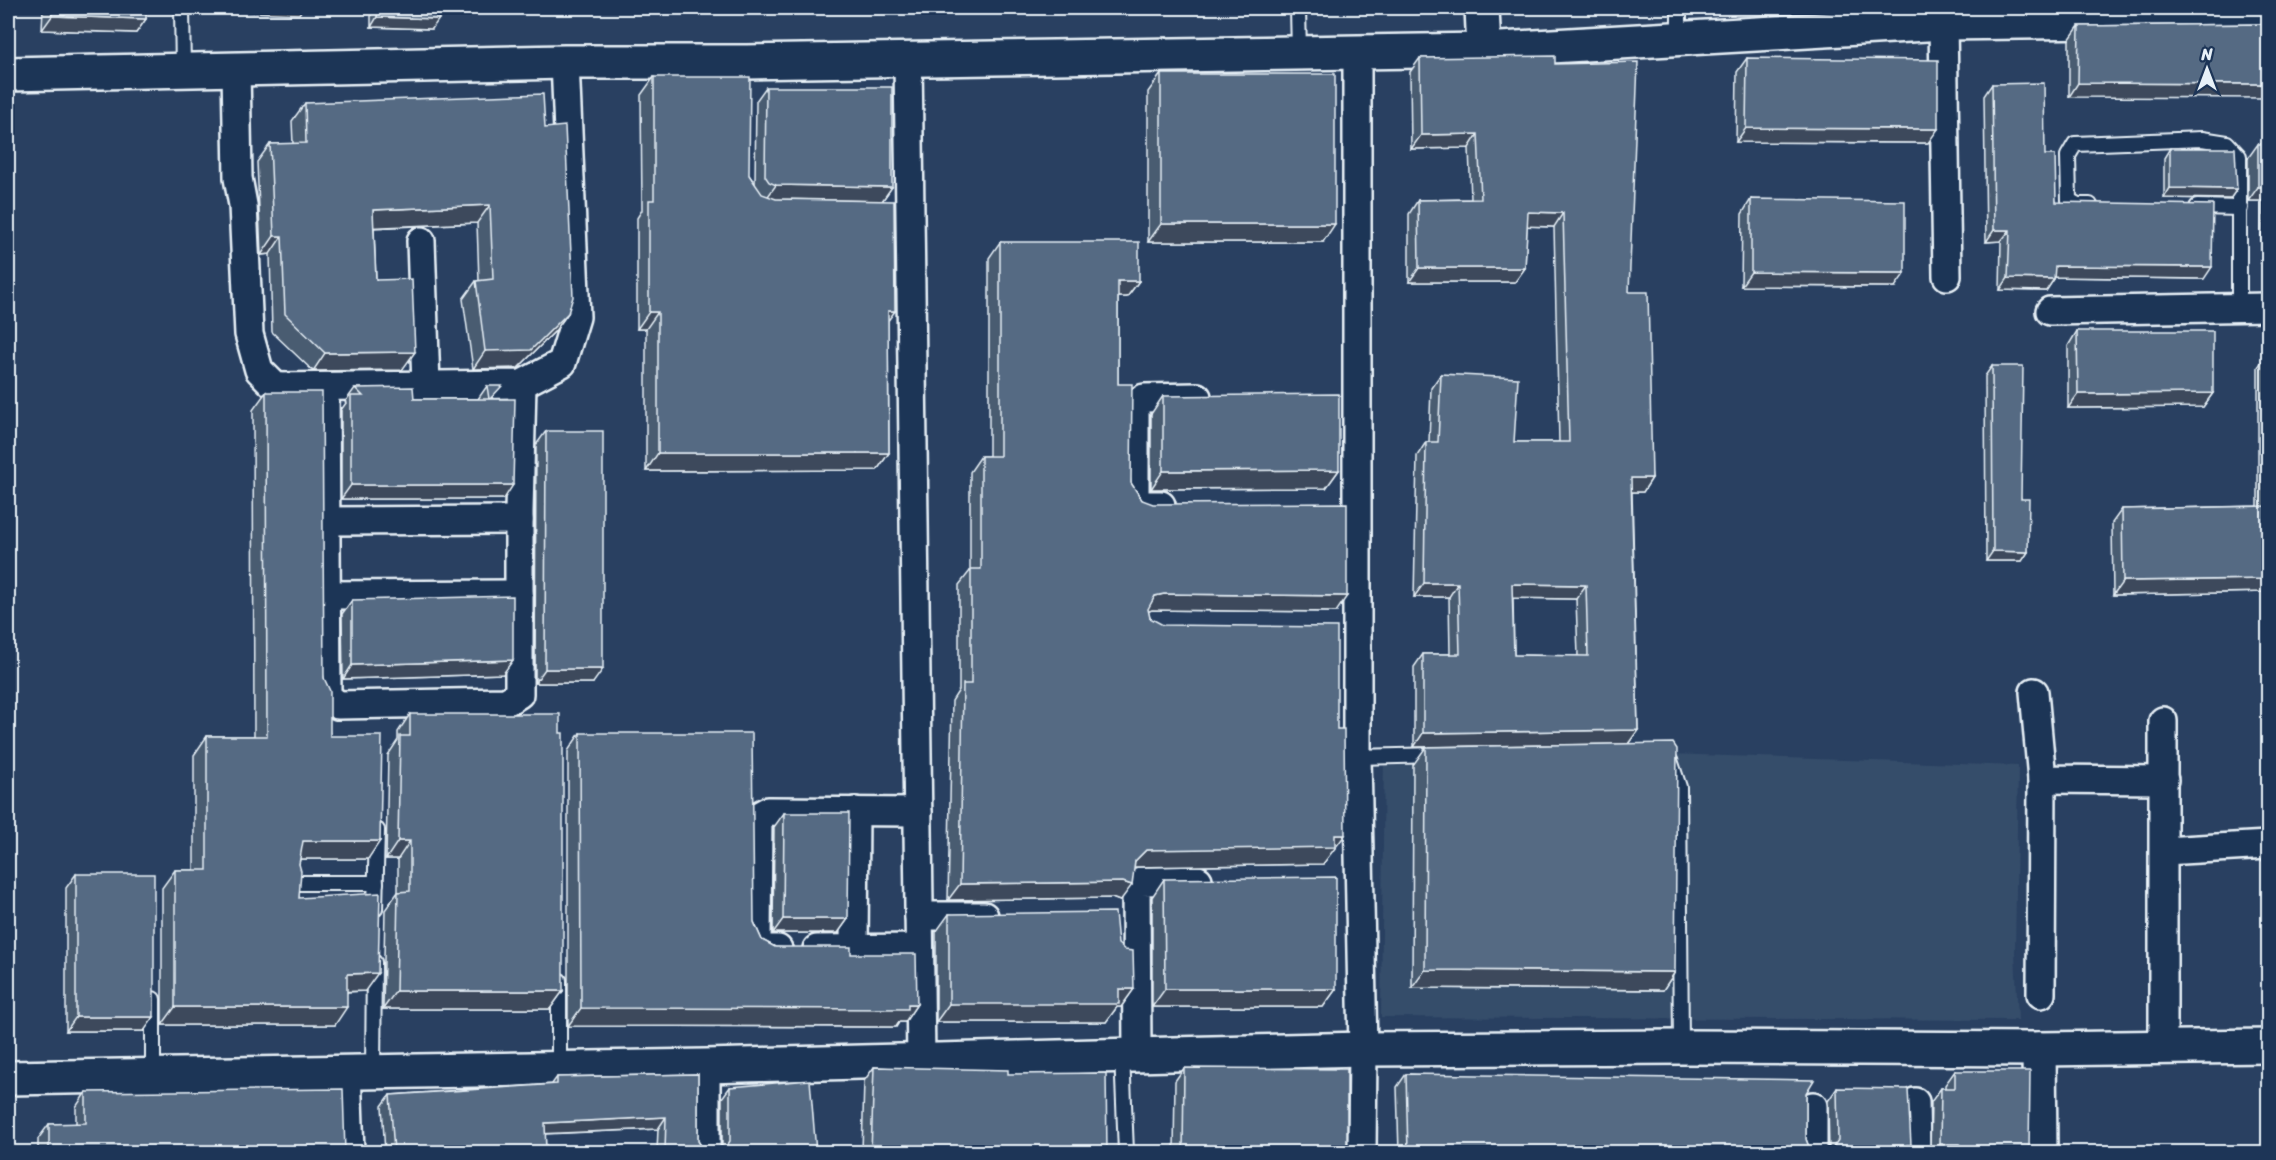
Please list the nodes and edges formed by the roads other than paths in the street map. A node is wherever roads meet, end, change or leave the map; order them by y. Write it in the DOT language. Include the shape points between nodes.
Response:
graph roads {
  1 [pos="182,8"];
  2 [pos="1298,8"];
  3 [pos="1482,8"];
  4 [pos="2068,14"];
  5 [pos="2127,14"];
  6 [pos="2180,14"];
  7 [pos="1873,17"];
  8 [pos="2268,19"];
  9 [pos="1679,23"];
  10 [pos="1943,23"];
  11 [pos="1484,50"];
  12 [pos="1357,52"];
  13 [pos="1299,53"];
  14 [pos="908,60"];
  15 [pos="565,62"];
  16 [pos="237,69"];
  17 [pos="183,71"];
  18 [pos="8,74"];
  19 [pos="2101,205"];
  20 [pos="2182,207"];
  21 [pos="2240,208"];
  22 [pos="421,241"];
  23 [pos="1947,276"];
  24 [pos="2268,307"];
  25 [pos="2239,308"];
  26 [pos="2050,311"];
  27 [pos="522,384"];
  28 [pos="426,385"];
  29 [pos="325,387"];
  30 [pos="1223,397"];
  31 [pos="1187,505"];
  32 [pos="519,520"];
  33 [pos="326,521"];
  34 [pos="519,594"];
  35 [pos="326,595"];
  36 [pos="2034,692"];
  37 [pos="2163,721"];
  38 [pos="1656,752"];
  39 [pos="1453,755"];
  40 [pos="1357,757"];
  41 [pos="2042,779"];
  42 [pos="2164,780"];
  43 [pos="855,811"];
  44 [pos="378,812"];
  45 [pos="918,812"];
  46 [pos="2268,845"];
  47 [pos="2164,851"];
  48 [pos="1221,880"];
  49 [pos="295,883"];
  50 [pos="376,883"];
  51 [pos="1112,914"];
  52 [pos="1009,915"];
  53 [pos="919,916"];
  54 [pos="375,919"];
  55 [pos="375,942"];
  56 [pos="919,948"];
  57 [pos="854,949"];
  58 [pos="559,970"];
  59 [pos="153,979"];
  60 [pos="2041,994"];
  61 [pos="2268,1046"];
  62 [pos="1681,1047"];
  63 [pos="2163,1048"];
  64 [pos="1363,1049"];
  65 [pos="2039,1049"];
  66 [pos="1130,1054"];
  67 [pos="921,1060"];
  68 [pos="706,1066"];
  69 [pos="559,1067"];
  70 [pos="360,1071"];
  71 [pos="153,1075"];
  72 [pos="8,1078"];
  73 [pos="1915,1102"];
  74 [pos="1813,1106"];
  75 [pos="350,1152"];
  76 [pos="706,1152"];
  77 [pos="1126,1152"];
  78 [pos="1362,1152"];
  79 [pos="1813,1152"];
  80 [pos="1916,1152"];
  81 [pos="2040,1152"];
  1 -- 17 [label="lane"];
  2 -- 13 [label="lane"];
  3 -- 11 [label="street"];
  4 -- 5 [label="street"];
  4 -- 10 [label="street"];
  5 -- 6 [label="street"];
  6 -- 8 [label="street"];
  7 -- 9 [label="street"];
  7 -- 10 [label="street"];
  9 -- 11 [label="street"];
  10 -- 23 [label="street"];
  11 -- 12 [label="street"];
  12 -- 13 [label="street"];
  12 -- 40 [label="street" via="1346,396 1346,628"];
  13 -- 14 [label="street"];
  14 -- 15 [label="street" via="747,71"];
  14 -- 45 [label="street" via="905,210"];
  15 -- 16 [label="street"];
  15 -- 27 [label="street" via="576,317 562,363"];
  16 -- 17 [label="street"];
  16 -- 29 [label="street" via="238,178 243,205 249,334 259,370 276,387"];
  17 -- 18 [label="street"];
  19 -- 21 [label="lane" via="2069,200 2067,156 2075,144 2202,139 2227,143 2239,156"];
  20 -- 21 [label="lane"];
  21 -- 25 [label="lane"];
  22 -- 28 [label="street"];
  24 -- 25 [label="street"];
  25 -- 26 [label="street"];
  27 -- 28 [label="street"];
  27 -- 32 [label="street"];
  28 -- 29 [label="street"];
  29 -- 33 [label="street"];
  30 -- 31 [label="street" via="1144,398 1135,405 1135,499 1141,505"];
  32 -- 33 [label="street"];
  32 -- 34 [label="street"];
  33 -- 35 [label="street"];
  34 -- 35 [label="street"];
  34 -- 35 [label="street" via="519,694 506,702 338,705 327,696"];
  36 -- 41 [label="street"];
  37 -- 42 [label="street"];
  38 -- 62 [label="lane" via="1665,752 1674,766 1679,787"];
  39 -- 40 [label="lane"];
  40 -- 64 [label="street" via="1348,879"];
  41 -- 42 [label="street"];
  41 -- 60 [label="street"];
  42 -- 47 [label="street"];
  43 -- 45 [label="street"];
  43 -- 57 [label="street"];
  43 -- 57 [label="street" via="767,811 759,816 757,940 763,949"];
  44 -- 50 [label="lane"];
  45 -- 53 [label="street"];
  46 -- 47 [label="street"];
  47 -- 63 [label="street"];
  48 -- 66 [label="street" via="1140,881 1136,886"];
  49 -- 50 [label="lane"];
  50 -- 54 [label="lane"];
  51 -- 66 [label="street" via="1118,920"];
  52 -- 53 [label="street"];
  53 -- 56 [label="street"];
  55 -- 70 [label="lane"];
  56 -- 57 [label="street"];
  56 -- 67 [label="street"];
  58 -- 69 [label="lane"];
  59 -- 71 [label="lane"];
  61 -- 63 [label="street"];
  62 -- 64 [label="street"];
  62 -- 65 [label="street"];
  63 -- 65 [label="street"];
  64 -- 66 [label="street"];
  64 -- 78 [label="street"];
  65 -- 81 [label="street"];
  66 -- 67 [label="street"];
  66 -- 77 [label="lane"];
  67 -- 68 [label="street"];
  68 -- 69 [label="street"];
  68 -- 76 [label="street"];
  69 -- 70 [label="street"];
  70 -- 71 [label="street"];
  70 -- 75 [label="street"];
  71 -- 72 [label="street"];
  73 -- 80 [label="street"];
  74 -- 79 [label="street"];
}
